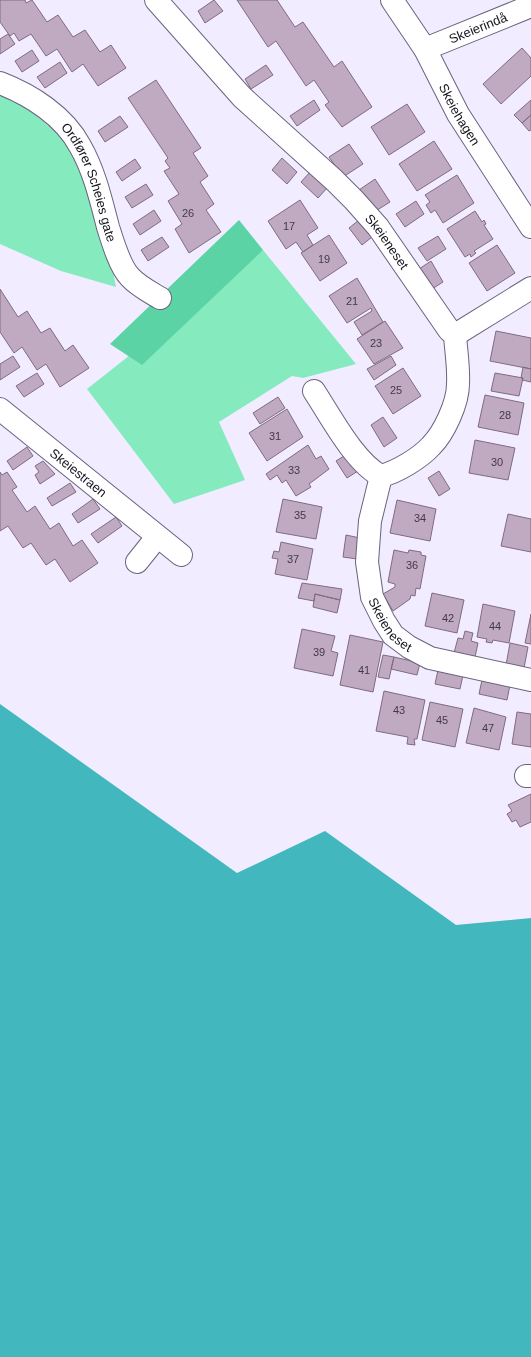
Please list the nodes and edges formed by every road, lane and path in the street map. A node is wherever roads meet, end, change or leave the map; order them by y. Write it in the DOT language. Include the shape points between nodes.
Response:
graph roads {
  1 [pos="156,0"];
  2 [pos="392,0"];
  3 [pos="531,6"];
  4 [pos="425,49"];
  5 [pos="0,83"];
  6 [pos="531,227"];
  7 [pos="531,288"];
  8 [pos="160,298"];
  9 [pos="456,335"];
  10 [pos="314,391"];
  11 [pos="0,409"];
  12 [pos="381,476"];
  13 [pos="157,537"];
  14 [pos="181,555"];
  15 [pos="136,562"];
  16 [pos="531,680"];
  1 -- 9 [label="street, Skeieneset" via="242,97 334,180 378,228 449,330"];
  2 -- 4 [label="street, Skeiehagen"];
  3 -- 4 [label="street, Skeierindå"];
  4 -- 6 [label="street, Skeiehagen" via="458,114"];
  5 -- 8 [label="street, Ordfører Scheies gate" via="43,106 81,146 118,255 129,277"];
  7 -- 9 [label="street"];
  9 -- 12 [label="street" via="458,385 448,420 431,446 391,474"];
  10 -- 12 [label="street" via="361,460 371,471"];
  11 -- 13 [label="street, Skeiestraen"];
  12 -- 16 [label="street, Skeieneset" via="370,521 367,562 372,597 393,634 409,647 430,658"];
  13 -- 14 [label="street, Skeiestraen"];
  13 -- 15 [label="street"];
}
